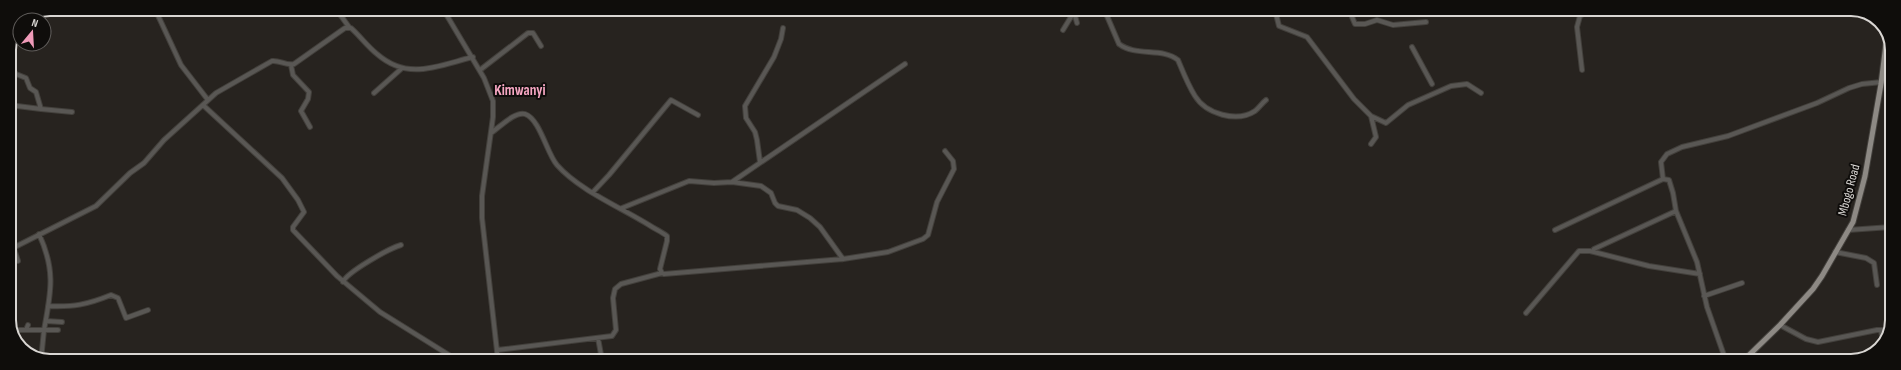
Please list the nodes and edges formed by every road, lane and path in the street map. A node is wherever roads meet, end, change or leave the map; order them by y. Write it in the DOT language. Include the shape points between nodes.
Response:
graph roads {
  1 [pos="158,16"];
  2 [pos="341,16"];
  3 [pos="447,16"];
  4 [pos="1071,16"];
  5 [pos="1075,16"];
  6 [pos="1107,16"];
  7 [pos="1276,16"];
  8 [pos="1352,16"];
  9 [pos="1580,16"];
  10 [pos="1426,22"];
  11 [pos="1077,23"];
  12 [pos="349,27"];
  13 [pos="783,28"];
  14 [pos="1063,30"];
  15 [pos="541,46"];
  16 [pos="1412,47"];
  17 [pos="1885,54"];
  18 [pos="473,57"];
  19 [pos="905,64"];
  20 [pos="291,65"];
  21 [pos="401,69"];
  22 [pos="480,70"];
  23 [pos="1582,70"];
  24 [pos="16,74"];
  25 [pos="1882,82"];
  26 [pos="1432,84"];
  27 [pos="1481,92"];
  28 [pos="374,93"];
  29 [pos="208,100"];
  30 [pos="1266,100"];
  31 [pos="203,104"];
  32 [pos="16,106"];
  33 [pos="41,109"];
  34 [pos="72,112"];
  35 [pos="698,115"];
  36 [pos="1371,116"];
  37 [pos="310,127"];
  38 [pos="491,133"];
  39 [pos="1371,144"];
  40 [pos="945,151"];
  41 [pos="760,162"];
  42 [pos="1663,179"];
  43 [pos="732,182"];
  44 [pos="593,192"];
  45 [pos="622,208"];
  46 [pos="1676,211"];
  47 [pos="1885,227"];
  48 [pos="1555,230"];
  49 [pos="1848,230"];
  50 [pos="40,234"];
  51 [pos="401,245"];
  52 [pos="16,246"];
  53 [pos="1594,249"];
  54 [pos="1834,252"];
  55 [pos="16,254"];
  56 [pos="843,260"];
  57 [pos="18,261"];
  58 [pos="662,273"];
  59 [pos="1700,274"];
  60 [pos="343,282"];
  61 [pos="1742,283"];
  62 [pos="1877,285"];
  63 [pos="1704,296"];
  64 [pos="48,306"];
  65 [pos="148,310"];
  66 [pos="1526,313"];
  67 [pos="46,321"];
  68 [pos="62,322"];
  69 [pos="28,325"];
  70 [pos="1780,325"];
  71 [pos="18,330"];
  72 [pos="26,330"];
  73 [pos="44,330"];
  74 [pos="58,330"];
  75 [pos="1880,330"];
  76 [pos="1883,330"];
  77 [pos="1881,335"];
  78 [pos="598,338"];
  79 [pos="497,350"];
  80 [pos="42,353"];
  81 [pos="448,354"];
  82 [pos="497,354"];
  83 [pos="601,354"];
  84 [pos="1724,354"];
  85 [pos="1750,354"];
  1 -- 29 [label="street" via="181,65"];
  2 -- 12 [label="street"];
  3 -- 18 [label="street"];
  4 -- 14 [label="street"];
  5 -- 11 [label="street"];
  6 -- 30 [label="street" via="1119,44 1178,60 1195,98 1213,112 1244,116 1255,111"];
  7 -- 36 [label="street" via="1278,26 1307,37 1354,99"];
  8 -- 10 [label="street" via="1355,24 1377,20 1392,25"];
  9 -- 23 [label="street" via="1577,27"];
  12 -- 20 [label="street"];
  12 -- 21 [label="street" via="378,56"];
  13 -- 41 [label="street" via="774,57 745,106 746,118 755,132"];
  15 -- 22 [label="street" via="533,33 528,33"];
  16 -- 26 [label="street"];
  17 -- 25 [label="main road, Mbogo Road"];
  18 -- 21 [label="street" via="429,68"];
  18 -- 22 [label="street"];
  19 -- 41 [label="street"];
  20 -- 29 [label="street" via="278,60 269,62 227,85"];
  20 -- 37 [label="street" via="292,73 309,92 301,111"];
  21 -- 28 [label="street"];
  22 -- 38 [label="street" via="493,101"];
  24 -- 33 [label="street" via="26,78 30,88 36,92"];
  25 -- 42 [label="street" via="1849,88 1818,103 1728,136 1682,147 1667,154 1661,162"];
  25 -- 49 [label="main road, Mbogo Road" via="1865,176 1856,212"];
  27 -- 36 [label="street" via="1467,84 1458,84 1408,105 1386,122"];
  29 -- 31 [label="street"];
  31 -- 50 [label="street" via="96,206"];
  31 -- 60 [label="street" via="289,186 304,212 293,230"];
  32 -- 33 [label="street"];
  33 -- 34 [label="street"];
  35 -- 44 [label="street" via="671,100"];
  36 -- 39 [label="street" via="1376,137"];
  38 -- 44 [label="street" via="518,114 527,115 537,126 557,165"];
  38 -- 79 [label="street" via="482,212"];
  40 -- 56 [label="street" via="953,161 954,169 937,202 926,237 888,252"];
  41 -- 43 [label="street"];
  42 -- 46 [label="street" via="1670,182"];
  42 -- 48 [label="street"];
  43 -- 45 [label="street" via="689,181"];
  43 -- 56 [label="street" via="764,187 771,192 778,206 797,210 810,218 820,227"];
  44 -- 45 [label="street"];
  45 -- 58 [label="street" via="667,236 668,241 660,269"];
  46 -- 53 [label="street"];
  46 -- 59 [label="street" via="1698,262"];
  47 -- 49 [label="street"];
  49 -- 54 [label="main road, Mbogo Road"];
  50 -- 52 [label="street"];
  50 -- 64 [label="street" via="51,265"];
  51 -- 60 [label="street" via="356,270"];
  54 -- 62 [label="street" via="1866,258 1874,263"];
  54 -- 70 [label="main road, Mbogo Road" via="1817,282"];
  55 -- 57 [label="street"];
  56 -- 58 [label="street"];
  58 -- 78 [label="street" via="621,284 615,289 613,298 616,330 612,336"];
  59 -- 63 [label="street"];
  59 -- 66 [label="street" via="1649,266 1590,251 1578,251"];
  60 -- 81 [label="street" via="380,312"];
  61 -- 63 [label="street"];
  63 -- 84 [label="street"];
  64 -- 65 [label="street" via="72,307 111,295 118,298 126,318"];
  64 -- 67 [label="street"];
  67 -- 68 [label="street"];
  67 -- 73 [label="street"];
  69 -- 72 [label="street"];
  70 -- 75 [label="street" via="1806,339 1818,342"];
  70 -- 85 [label="main road, Mbogo Road"];
  71 -- 72 [label="street"];
  72 -- 73 [label="street"];
  73 -- 74 [label="street"];
  73 -- 80 [label="street"];
  75 -- 76 [label="street"];
  75 -- 77 [label="street"];
  78 -- 79 [label="street"];
  78 -- 83 [label="street"];
  79 -- 82 [label="street"];
}
